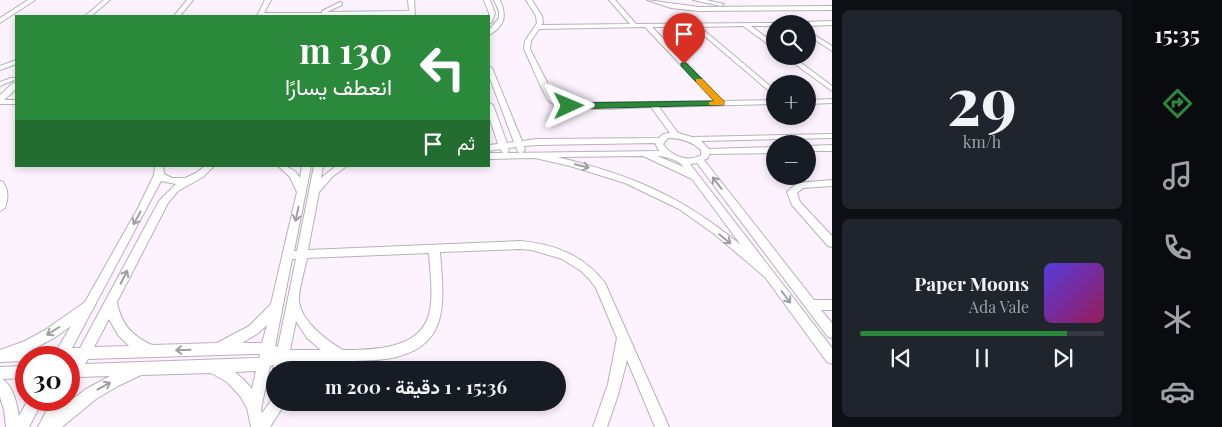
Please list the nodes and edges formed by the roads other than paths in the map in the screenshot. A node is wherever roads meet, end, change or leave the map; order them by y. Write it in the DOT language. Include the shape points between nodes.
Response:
graph roads {
  1 [pos="31,0"];
  2 [pos="107,0"];
  3 [pos="115,0"];
  4 [pos="190,0"];
  5 [pos="268,0"];
  6 [pos="410,0"];
  7 [pos="487,0"];
  8 [pos="497,0"];
  9 [pos="529,0"];
  10 [pos="612,0"];
  11 [pos="650,0"];
  12 [pos="696,0"];
  13 [pos="344,4"];
  14 [pos="831,6"];
  15 [pos="367,14"];
  16 [pos="89,15"];
  17 [pos="97,15"];
  18 [pos="178,15"];
  19 [pos="260,15"];
  20 [pos="311,15"];
  21 [pos="338,15"];
  22 [pos="346,15"];
  23 [pos="362,15"];
  24 [pos="412,15"];
  25 [pos="490,19"];
  26 [pos="0,21"];
  27 [pos="744,24"];
  28 [pos="766,24"];
  29 [pos="816,24"];
  30 [pos="832,24"];
  31 [pos="695,25"];
  32 [pos="635,26"];
  33 [pos="646,26"];
  34 [pos="539,27"];
  35 [pos="490,32"];
  36 [pos="816,38"];
  37 [pos="766,40"];
  38 [pos="832,49"];
  39 [pos="15,62"];
  40 [pos="799,65"];
  41 [pos="0,68"];
  42 [pos="490,71"];
  43 [pos="15,80"];
  44 [pos="0,84"];
  45 [pos="766,86"];
  46 [pos="832,89"];
  47 [pos="15,96"];
  48 [pos="0,97"];
  49 [pos="832,101"];
  50 [pos="15,102"];
  51 [pos="766,102"];
  52 [pos="816,102"];
  53 [pos="721,103"];
  54 [pos="654,105"];
  55 [pos="490,108"];
  56 [pos="493,117"];
  57 [pos="490,124"];
  58 [pos="675,135"];
  59 [pos="832,136"];
  60 [pos="692,139"];
  61 [pos="661,140"];
  62 [pos="518,144"];
  63 [pos="503,146"];
  64 [pos="490,148"];
  65 [pos="832,148"];
  66 [pos="816,149"];
  67 [pos="766,151"];
  68 [pos="632,153"];
  69 [pos="666,153"];
  70 [pos="523,155"];
  71 [pos="534,155"];
  72 [pos="490,156"];
  73 [pos="506,156"];
  74 [pos="702,156"];
  75 [pos="683,160"];
  76 [pos="209,167"];
  77 [pos="217,167"];
  78 [pos="283,167"];
  79 [pos="307,167"];
  80 [pos="319,167"];
  81 [pos="341,167"];
  82 [pos="158,169"];
  83 [pos="196,177"];
  84 [pos="700,181"];
  85 [pos="832,183"];
  86 [pos="0,184"];
  87 [pos="301,191"];
  88 [pos="314,191"];
  89 [pos="0,208"];
  90 [pos="832,243"];
  91 [pos="434,249"];
  92 [pos="288,255"];
  93 [pos="303,255"];
  94 [pos="770,275"];
  95 [pos="91,301"];
  96 [pos="111,301"];
  97 [pos="278,304"];
  98 [pos="293,304"];
  99 [pos="832,305"];
  100 [pos="811,306"];
  101 [pos="832,333"];
  102 [pos="624,337"];
  103 [pos="66,346"];
  104 [pos="216,349"];
  105 [pos="268,349"];
  106 [pos="153,351"];
  107 [pos="829,351"];
  108 [pos="84,353"];
  109 [pos="80,354"];
  110 [pos="341,355"];
  111 [pos="0,356"];
  112 [pos="15,356"];
  113 [pos="283,356"];
  114 [pos="80,359"];
  115 [pos="282,361"];
  116 [pos="330,361"];
  117 [pos="264,363"];
  118 [pos="212,366"];
  119 [pos="144,368"];
  120 [pos="15,372"];
  121 [pos="0,373"];
  122 [pos="80,373"];
  123 [pos="0,385"];
  124 [pos="255,407"];
  125 [pos="30,411"];
  126 [pos="54,411"];
  127 [pos="270,411"];
  128 [pos="13,427"];
  129 [pos="21,427"];
  130 [pos="46,427"];
  131 [pos="52,427"];
  132 [pos="260,427"];
  133 [pos="600,427"];
  134 [pos="662,427"];
  1 -- 26 [label="street"];
  2 -- 16 [label="street"];
  3 -- 17 [label="street"];
  4 -- 18 [label="street"];
  5 -- 19 [label="street"];
  6 -- 24 [label="street"];
  7 -- 25 [label="street" via="492,12"];
  8 -- 35 [label="street" via="503,15"];
  9 -- 34 [label="street" via="539,16"];
  10 -- 32 [label="street"];
  11 -- 14 [label="street" via="690,9"];
  12 -- 14 [label="street" via="740,5"];
  13 -- 15 [label="street"];
  13 -- 20 [label="street"];
  13 -- 21 [label="street"];
  13 -- 22 [label="street"];
  15 -- 22 [label="street"];
  15 -- 23 [label="street"];
  15 -- 24 [label="street"];
  20 -- 21 [label="street"];
  21 -- 22 [label="street"];
  27 -- 28 [label="street"];
  27 -- 31 [label="street"];
  27 -- 37 [label="street"];
  29 -- 30 [label="street"];
  31 -- 33 [label="street"];
  31 -- 45 [label="street"];
  32 -- 33 [label="street"];
  32 -- 34 [label="street"];
  33 -- 53 [label="street"];
  34 -- 54 [label="street" via="526,49 552,100 569,106"];
  36 -- 38 [label="street"];
  39 -- 41 [label="street"];
  40 -- 46 [label="street"];
  42 -- 62 [label="street"];
  43 -- 44 [label="street"];
  43 -- 48 [label="street"];
  47 -- 48 [label="street"];
  48 -- 50 [label="street"];
  49 -- 52 [label="street"];
  51 -- 53 [label="street"];
  53 -- 54 [label="street"];
  54 -- 58 [label="street"];
  55 -- 56 [label="street"];
  56 -- 57 [label="street"];
  56 -- 63 [label="street"];
  58 -- 60 [label="street"];
  58 -- 61 [label="street"];
  59 -- 60 [label="street"];
  60 -- 74 [label="street" via="703,146"];
  61 -- 62 [label="street"];
  61 -- 69 [label="street" via="660,146"];
  62 -- 63 [label="street"];
  62 -- 70 [label="street"];
  63 -- 64 [label="street"];
  63 -- 73 [label="street"];
  65 -- 66 [label="street"];
  67 -- 74 [label="street"];
  68 -- 69 [label="street"];
  68 -- 71 [label="street"];
  68 -- 84 [label="street" via="661,160"];
  69 -- 75 [label="street"];
  70 -- 71 [label="street"];
  70 -- 73 [label="street"];
  71 -- 94 [label="street, one-way" via="614,175 660,195 704,222"];
  72 -- 73 [label="street"];
  74 -- 75 [label="street"];
  100 -- 74 [label="street, one-way"];
  75 -- 84 [label="street"];
  76 -- 83 [label="street"];
  77 -- 83 [label="street"];
  78 -- 87 [label="street" via="294,176"];
  79 -- 87 [label="street"];
  80 -- 88 [label="street"];
  81 -- 88 [label="street"];
  82 -- 83 [label="street" via="167,181"];
  82 -- 95 [label="street, one-way"];
  96 -- 83 [label="street, one-way" via="164,201 175,189"];
  84 -- 94 [label="street"];
  85 -- 90 [label="street" via="800,185 792,192 795,203"];
  86 -- 89 [label="street" via="3,199"];
  87 -- 92 [label="street, one-way"];
  88 -- 93 [label="street"];
  91 -- 93 [label="street"];
  91 -- 102 [label="street" via="528,245 566,255 592,274 601,286"];
  91 -- 110 [label="street" via="436,305 433,322 423,336 407,347 388,353"];
  92 -- 93 [label="street"];
  92 -- 97 [label="street"];
  93 -- 98 [label="street"];
  94 -- 107 [label="street, one-way"];
  95 -- 103 [label="street"];
  95 -- 111 [label="street, one-way" via="42,338"];
  96 -- 106 [label="street" via="117,326 138,345"];
  96 -- 108 [label="street"];
  97 -- 104 [label="street" via="253,330"];
  97 -- 105 [label="street"];
  98 -- 110 [label="street" via="314,338"];
  98 -- 113 [label="street"];
  99 -- 100 [label="street"];
  100 -- 101 [label="street"];
  102 -- 133 [label="street" via="612,397"];
  102 -- 134 [label="street"];
  104 -- 105 [label="street"];
  104 -- 106 [label="street, one-way"];
  105 -- 113 [label="street"];
  105 -- 117 [label="street"];
  106 -- 108 [label="street"];
  108 -- 109 [label="street"];
  108 -- 114 [label="street"];
  110 -- 113 [label="street"];
  110 -- 116 [label="street"];
  111 -- 112 [label="street"];
  113 -- 115 [label="street"];
  113 -- 117 [label="street"];
  117 -- 118 [label="street"];
  117 -- 124 [label="street"];
  118 -- 119 [label="street"];
  118 -- 124 [label="street" via="238,381"];
  119 -- 122 [label="street"];
  131 -- 119 [label="street, one-way" via="98,389"];
  120 -- 121 [label="street"];
  123 -- 128 [label="street" via="12,409"];
  124 -- 132 [label="street"];
  125 -- 129 [label="street"];
  126 -- 130 [label="street"];
  127 -- 132 [label="street"];
}
